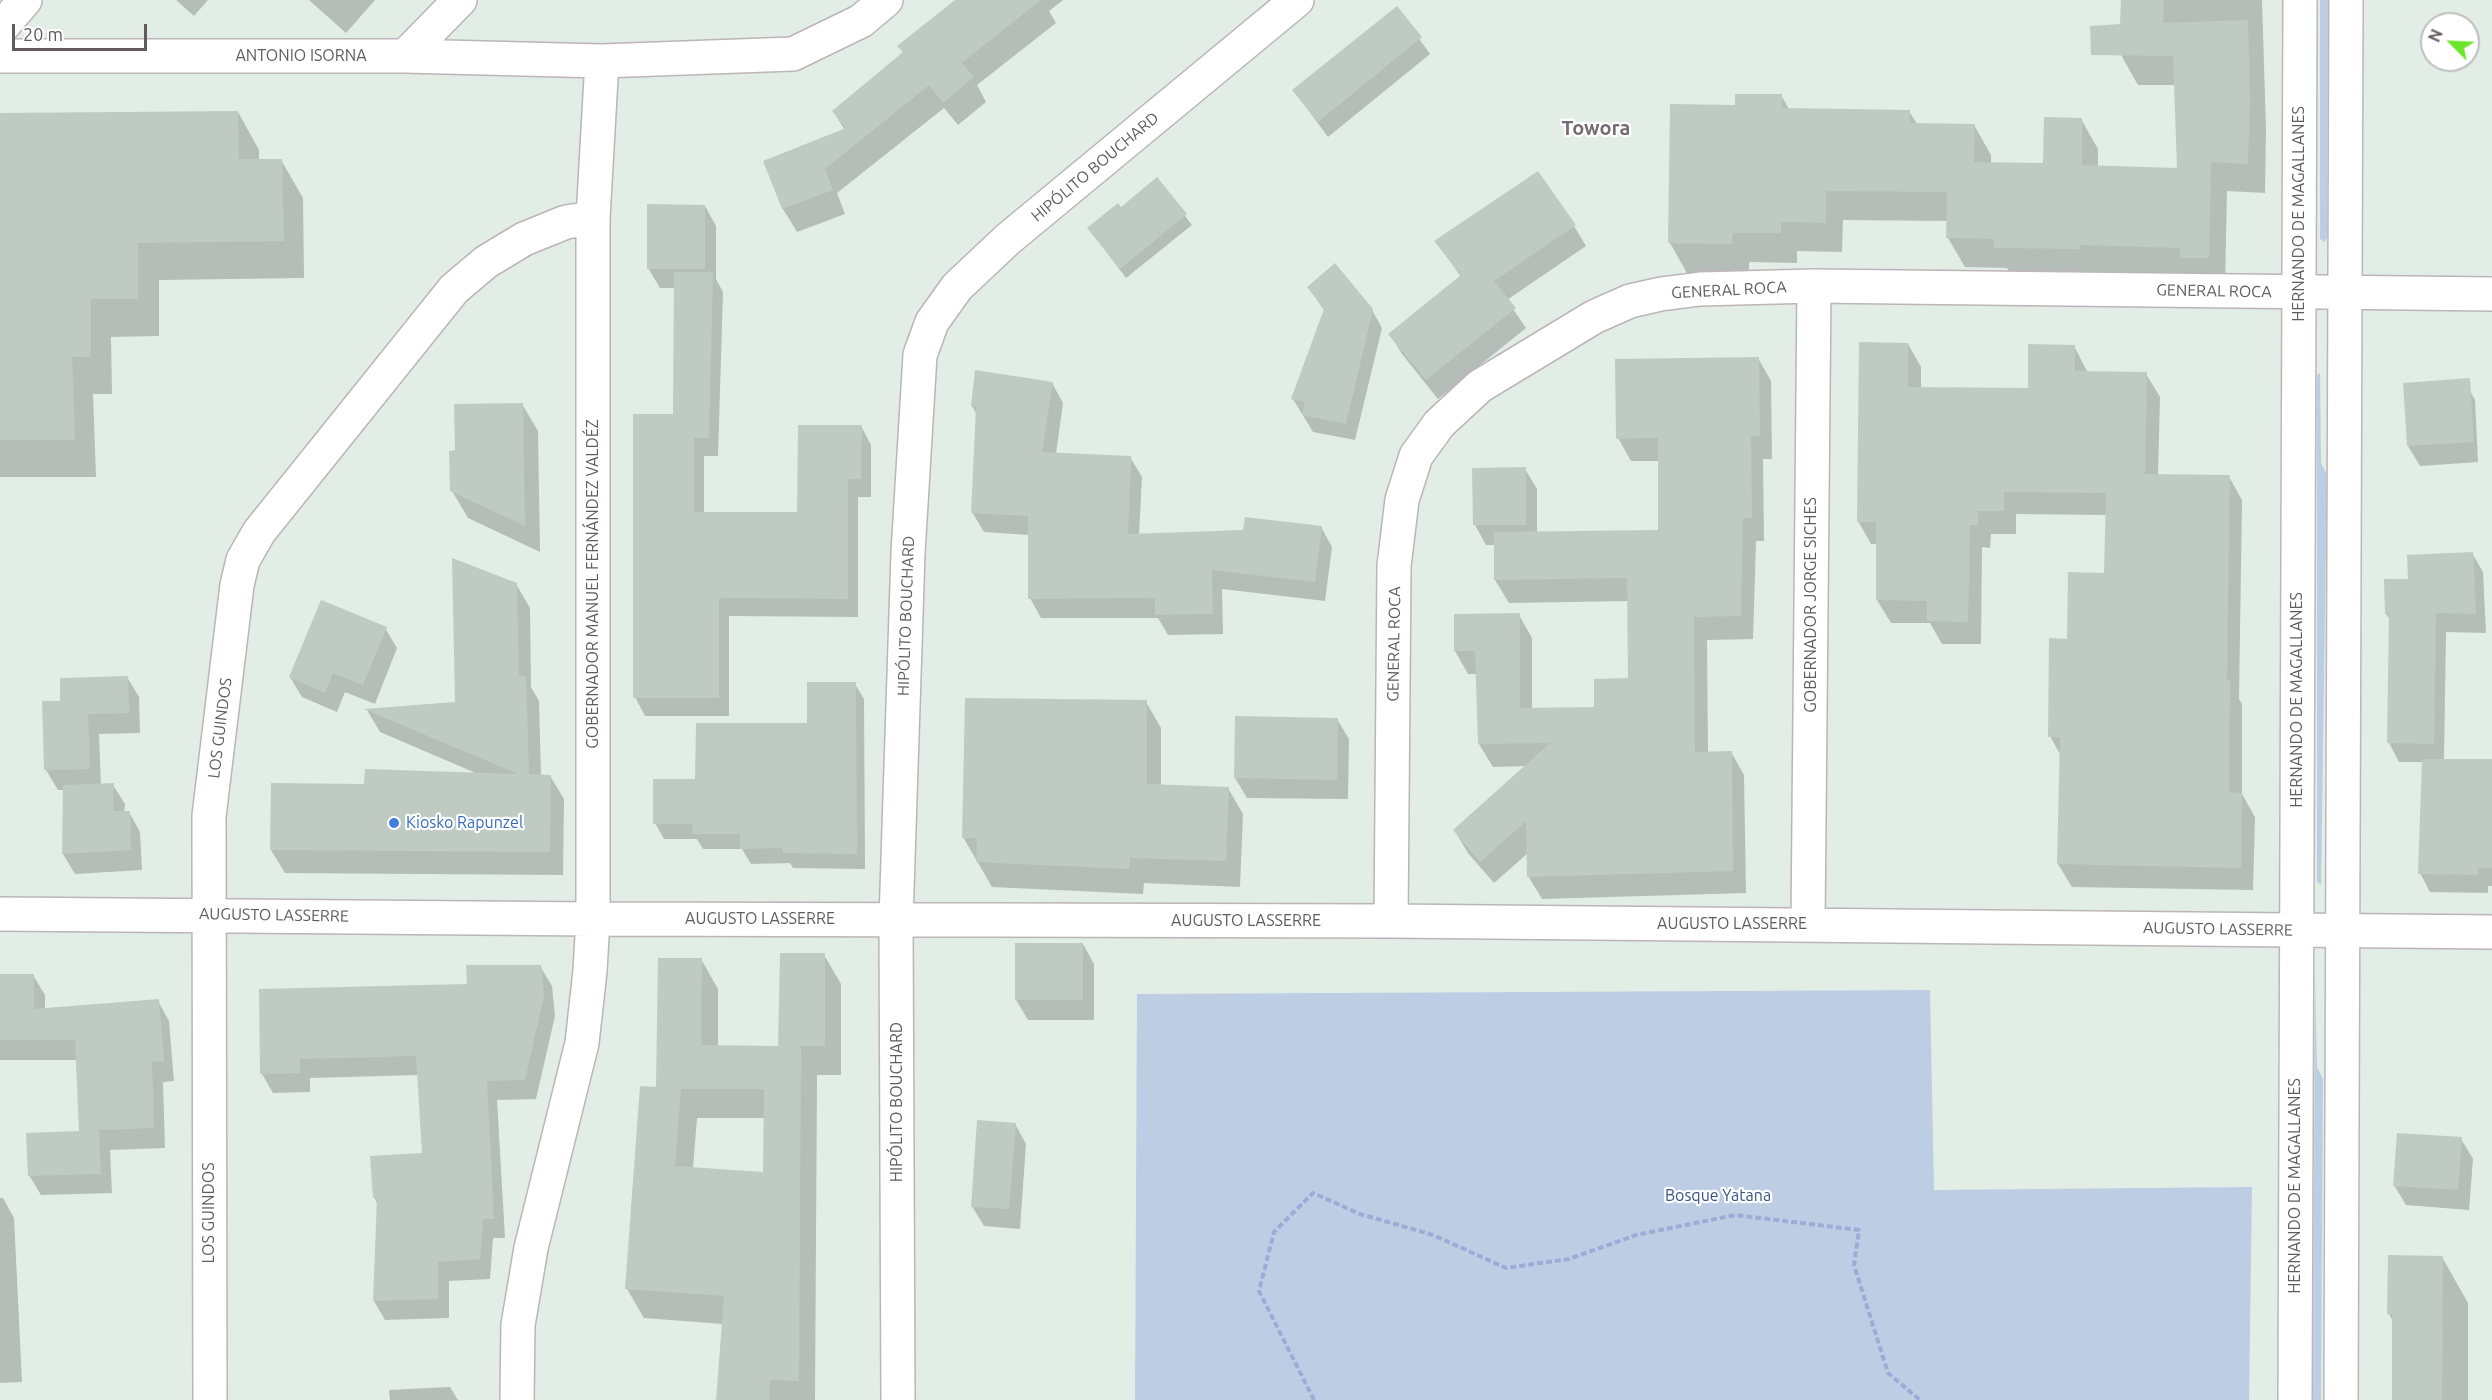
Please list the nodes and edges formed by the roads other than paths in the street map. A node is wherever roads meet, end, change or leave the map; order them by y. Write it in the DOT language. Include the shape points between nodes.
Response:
graph roads {
  1 [pos="25,0"];
  2 [pos="460,0"];
  3 [pos="886,0"];
  4 [pos="1297,0"];
  5 [pos="2300,0"];
  6 [pos="2346,0"];
  7 [pos="0,29"];
  8 [pos="0,56"];
  9 [pos="405,56"];
  10 [pos="602,61"];
  11 [pos="593,218"];
  12 [pos="1814,286"];
  13 [pos="2299,292"];
  14 [pos="2345,292"];
  15 [pos="2492,294"];
  16 [pos="0,914"];
  17 [pos="208,914"];
  18 [pos="593,919"];
  19 [pos="896,920"];
  20 [pos="1391,921"];
  21 [pos="1808,925"];
  22 [pos="2296,930"];
  23 [pos="2343,931"];
  24 [pos="2492,932"];
  25 [pos="523,1397"];
  26 [pos="210,1400"];
  27 [pos="898,1400"];
  28 [pos="2295,1400"];
  29 [pos="2340,1400"];
  1 -- 7 [label="street"];
  2 -- 9 [label="street"];
  3 -- 10 [label="street" via="861,21 793,54"];
  4 -- 19 [label="street, HIPÓLITO BOUCHARD" via="1008,239 957,287 932,322 920,355 915,408"];
  5 -- 13 [label="street, HERNANDO DE MAGALLANES"];
  6 -- 14 [label="street"];
  8 -- 9 [label="street, ANTONIO ISORNA"];
  9 -- 10 [label="street, ANTONIO ISORNA"];
  10 -- 11 [label="street, GOBERNADOR MANUEL FERNÁNDEZ VALDÉZ"];
  11 -- 17 [label="street, LOS GUINDOS" via="566,222 524,239 486,262 454,289 249,546 237,585 209,816"];
  11 -- 18 [label="street, GOBERNADOR MANUEL FERNÁNDEZ VALDÉZ"];
  12 -- 13 [label="street, GENERAL ROCA"];
  12 -- 20 [label="street, GENERAL ROCA" via="1700,289 1630,301 1594,317 1480,386 1439,423 1416,456 1401,500 1394,566"];
  12 -- 21 [label="street, GOBERNADOR JORGE SICHES"];
  13 -- 14 [label="street, GENERAL ROCA"];
  13 -- 22 [label="street, HERNANDO DE MAGALLANES"];
  14 -- 15 [label="street, GENERAL ROCA"];
  14 -- 23 [label="street"];
  16 -- 17 [label="street, AUGUSTO LASSERRE"];
  17 -- 18 [label="street, AUGUSTO LASSERRE"];
  17 -- 26 [label="street, LOS GUINDOS"];
  18 -- 19 [label="street, AUGUSTO LASSERRE"];
  18 -- 25 [label="street, GOBERNADOR MANUEL FERNÁNDEZ VALDÉZ" via="582,1043 531,1248 518,1325"];
  19 -- 20 [label="street, AUGUSTO LASSERRE"];
  19 -- 27 [label="street, HIPÓLITO BOUCHARD"];
  20 -- 21 [label="street, AUGUSTO LASSERRE"];
  21 -- 22 [label="street, AUGUSTO LASSERRE"];
  22 -- 23 [label="street, AUGUSTO LASSERRE"];
  22 -- 28 [label="street, HERNANDO DE MAGALLANES"];
  23 -- 24 [label="street, AUGUSTO LASSERRE"];
  23 -- 29 [label="street"];
}
